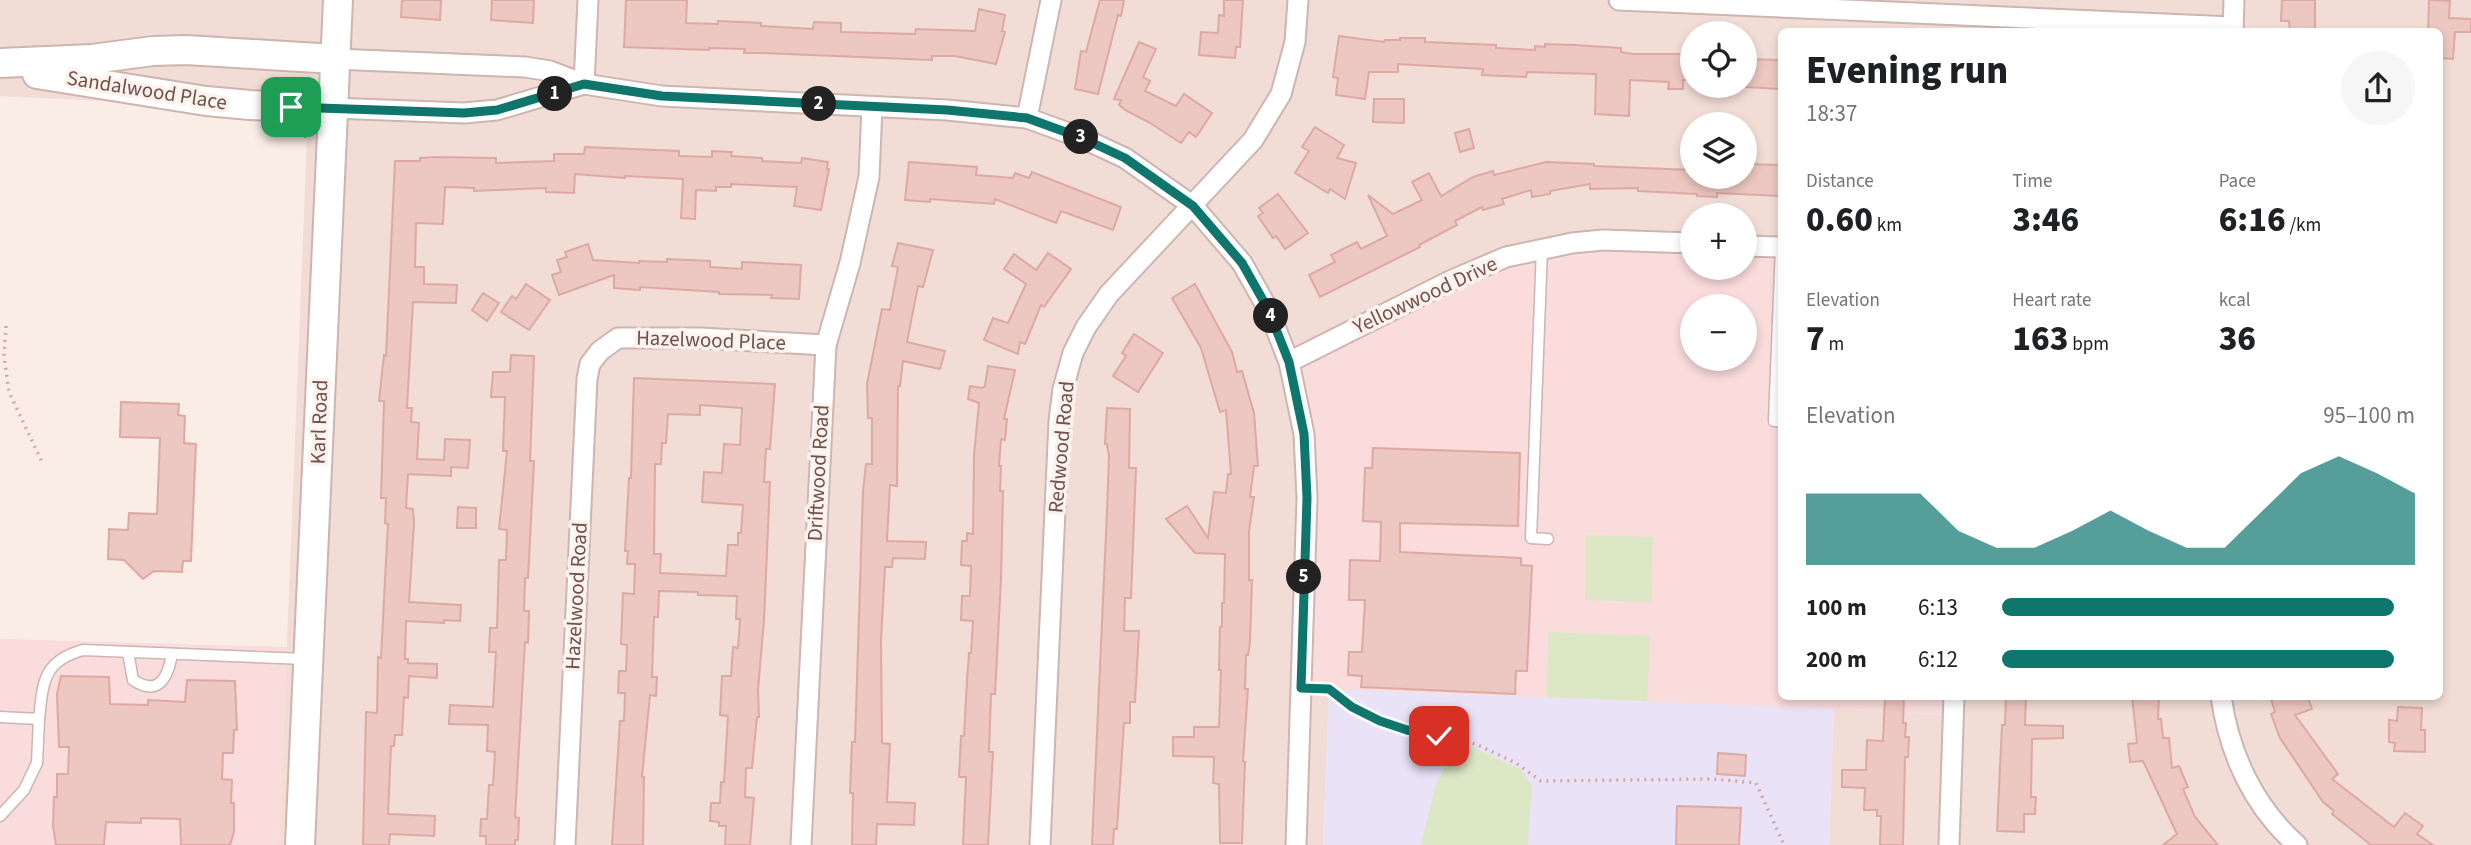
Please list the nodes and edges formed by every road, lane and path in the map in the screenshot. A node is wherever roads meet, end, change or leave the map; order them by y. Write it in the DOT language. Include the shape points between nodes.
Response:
graph roads {
  1 [pos="338,0"];
  2 [pos="588,0"];
  3 [pos="1051,0"];
  4 [pos="1298,0"];
  5 [pos="1619,0"];
  6 [pos="2234,0"];
  7 [pos="2212,28"];
  8 [pos="2233,28"];
  9 [pos="335,59"];
  10 [pos="0,64"];
  11 [pos="0,69"];
  12 [pos="584,84"];
  13 [pos="872,107"];
  14 [pos="332,108"];
  15 [pos="1027,118"];
  16 [pos="1193,206"];
  17 [pos="1680,243"];
  18 [pos="1757,246"];
  19 [pos="1778,247"];
  20 [pos="1542,248"];
  21 [pos="1778,322"];
  22 [pos="6,326"];
  23 [pos="826,345"];
  24 [pos="600,351"];
  25 [pos="1289,362"];
  26 [pos="1778,422"];
  27 [pos="43,464"];
  28 [pos="1548,539"];
  29 [pos="128,652"];
  30 [pos="172,653"];
  31 [pos="309,659"];
  32 [pos="1301,688"];
  33 [pos="1954,700"];
  34 [pos="2222,700"];
  35 [pos="0,717"];
  36 [pos="39,719"];
  37 [pos="0,816"];
  38 [pos="300,845"];
  39 [pos="565,845"];
  40 [pos="801,845"];
  41 [pos="1040,845"];
  42 [pos="1296,845"];
  43 [pos="1784,845"];
  44 [pos="1949,845"];
  45 [pos="2297,845"];
  1 -- 9 [label="main road, Karl Road"];
  2 -- 12 [label="street"];
  3 -- 15 [label="street"];
  4 -- 16 [label="street, Redwood Road" via="1295,42 1281,94 1253,139"];
  5 -- 7 [label="street"];
  6 -- 8 [label="street"];
  9 -- 10 [label="main road, Sandalwood Place" via="186,50"];
  9 -- 12 [label="street, Sandalwood Place" via="526,67"];
  9 -- 14 [label="main road, Karl Road"];
  11 -- 14 [label="main road, Sandalwood Place" via="206,101"];
  12 -- 13 [label="street, Sandalwood Place" via="662,96"];
  12 -- 14 [label="street, Sandalwood Place" via="497,110"];
  13 -- 15 [label="street, Sandalwood Place"];
  13 -- 23 [label="street, Driftwood Road" via="869,177"];
  14 -- 31 [label="main road, Karl Road"];
  15 -- 16 [label="street, Sandalwood Place" via="1125,158"];
  16 -- 25 [label="street, Sandalwood Place" via="1242,263 1268,309"];
  16 -- 41 [label="street, Redwood Road" via="1109,294 1073,353 1063,389"];
  17 -- 20 [label="street, Yellowwood Drive" via="1603,240"];
  18 -- 19 [label="street"];
  20 -- 25 [label="street, Yellowwood Drive" via="1506,257 1450,281"];
  20 -- 28 [label="lane" via="1531,538"];
  21 -- 26 [label="lane" via="1774,421"];
  22 -- 27 [label="path" via="9,392"];
  23 -- 24 [label="street, Hazelwood Place" via="641,336 618,338"];
  23 -- 40 [label="street, Driftwood Road"];
  24 -- 39 [label="street, Hazelwood Road" via="590,364 587,379"];
  25 -- 32 [label="street, Sandalwood Place" via="1304,434 1307,498"];
  29 -- 30 [label="lane"];
  29 -- 30 [label="lane" via="133,680 141,685 164,681"];
  29 -- 36 [label="lane" via="83,650 64,656 48,671 42,685"];
  30 -- 31 [label="lane"];
  31 -- 38 [label="main road, Karl Road"];
  32 -- 42 [label="street, Sandalwood Place"];
  32 -- 43 [label="path" via="1329,689 1352,707 1395,727 1478,745 1541,781 1713,779 1756,783"];
  33 -- 44 [label="street"];
  34 -- 45 [label="street" via="2239,767 2258,801"];
  35 -- 36 [label="lane"];
  36 -- 37 [label="lane" via="37,763 24,790"];
}
